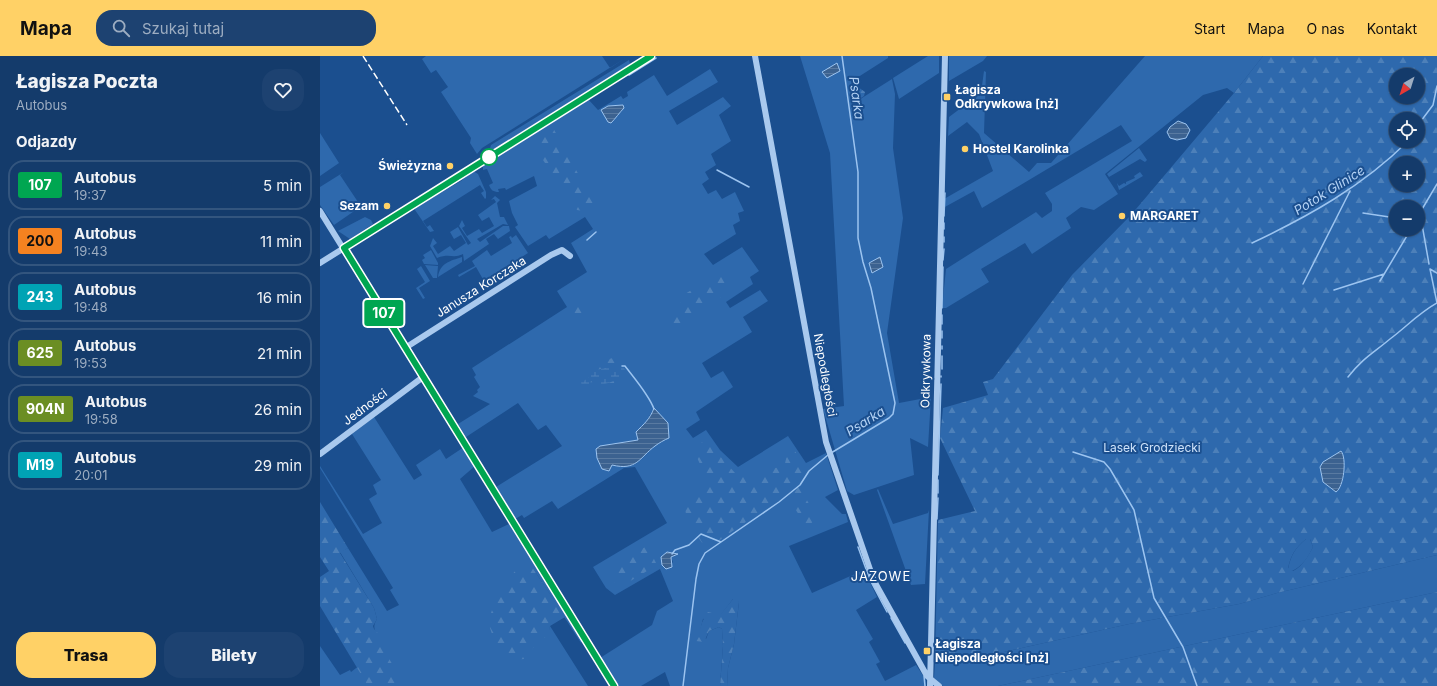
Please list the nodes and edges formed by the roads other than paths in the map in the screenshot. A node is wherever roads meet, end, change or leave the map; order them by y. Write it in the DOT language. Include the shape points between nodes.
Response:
graph roads {
  1 [pos="651,56"];
  2 [pos="755,56"];
  3 [pos="944,56"];
  4 [pos="320,211"];
  5 [pos="344,248"];
  6 [pos="570,256"];
  7 [pos="320,263"];
  8 [pos="405,348"];
  9 [pos="423,377"];
  10 [pos="320,454"];
  11 [pos="930,679"];
  12 [pos="614,686"];
  13 [pos="930,686"];
  14 [pos="939,686"];
  1 -- 5 [label="street"];
  2 -- 11 [label="street, Niepodległości" via="829,449 874,581"];
  3 -- 11 [label="street, Odkrywkowa"];
  4 -- 5 [label="street"];
  5 -- 7 [label="street"];
  5 -- 8 [label="street"];
  6 -- 8 [label="street, Janusza Korczaka" via="562,250 551,255"];
  8 -- 9 [label="street"];
  9 -- 10 [label="street, Jedności"];
  9 -- 12 [label="street"];
  11 -- 13 [label="street, Odkrywkowa"];
  11 -- 14 [label="street"];
}
